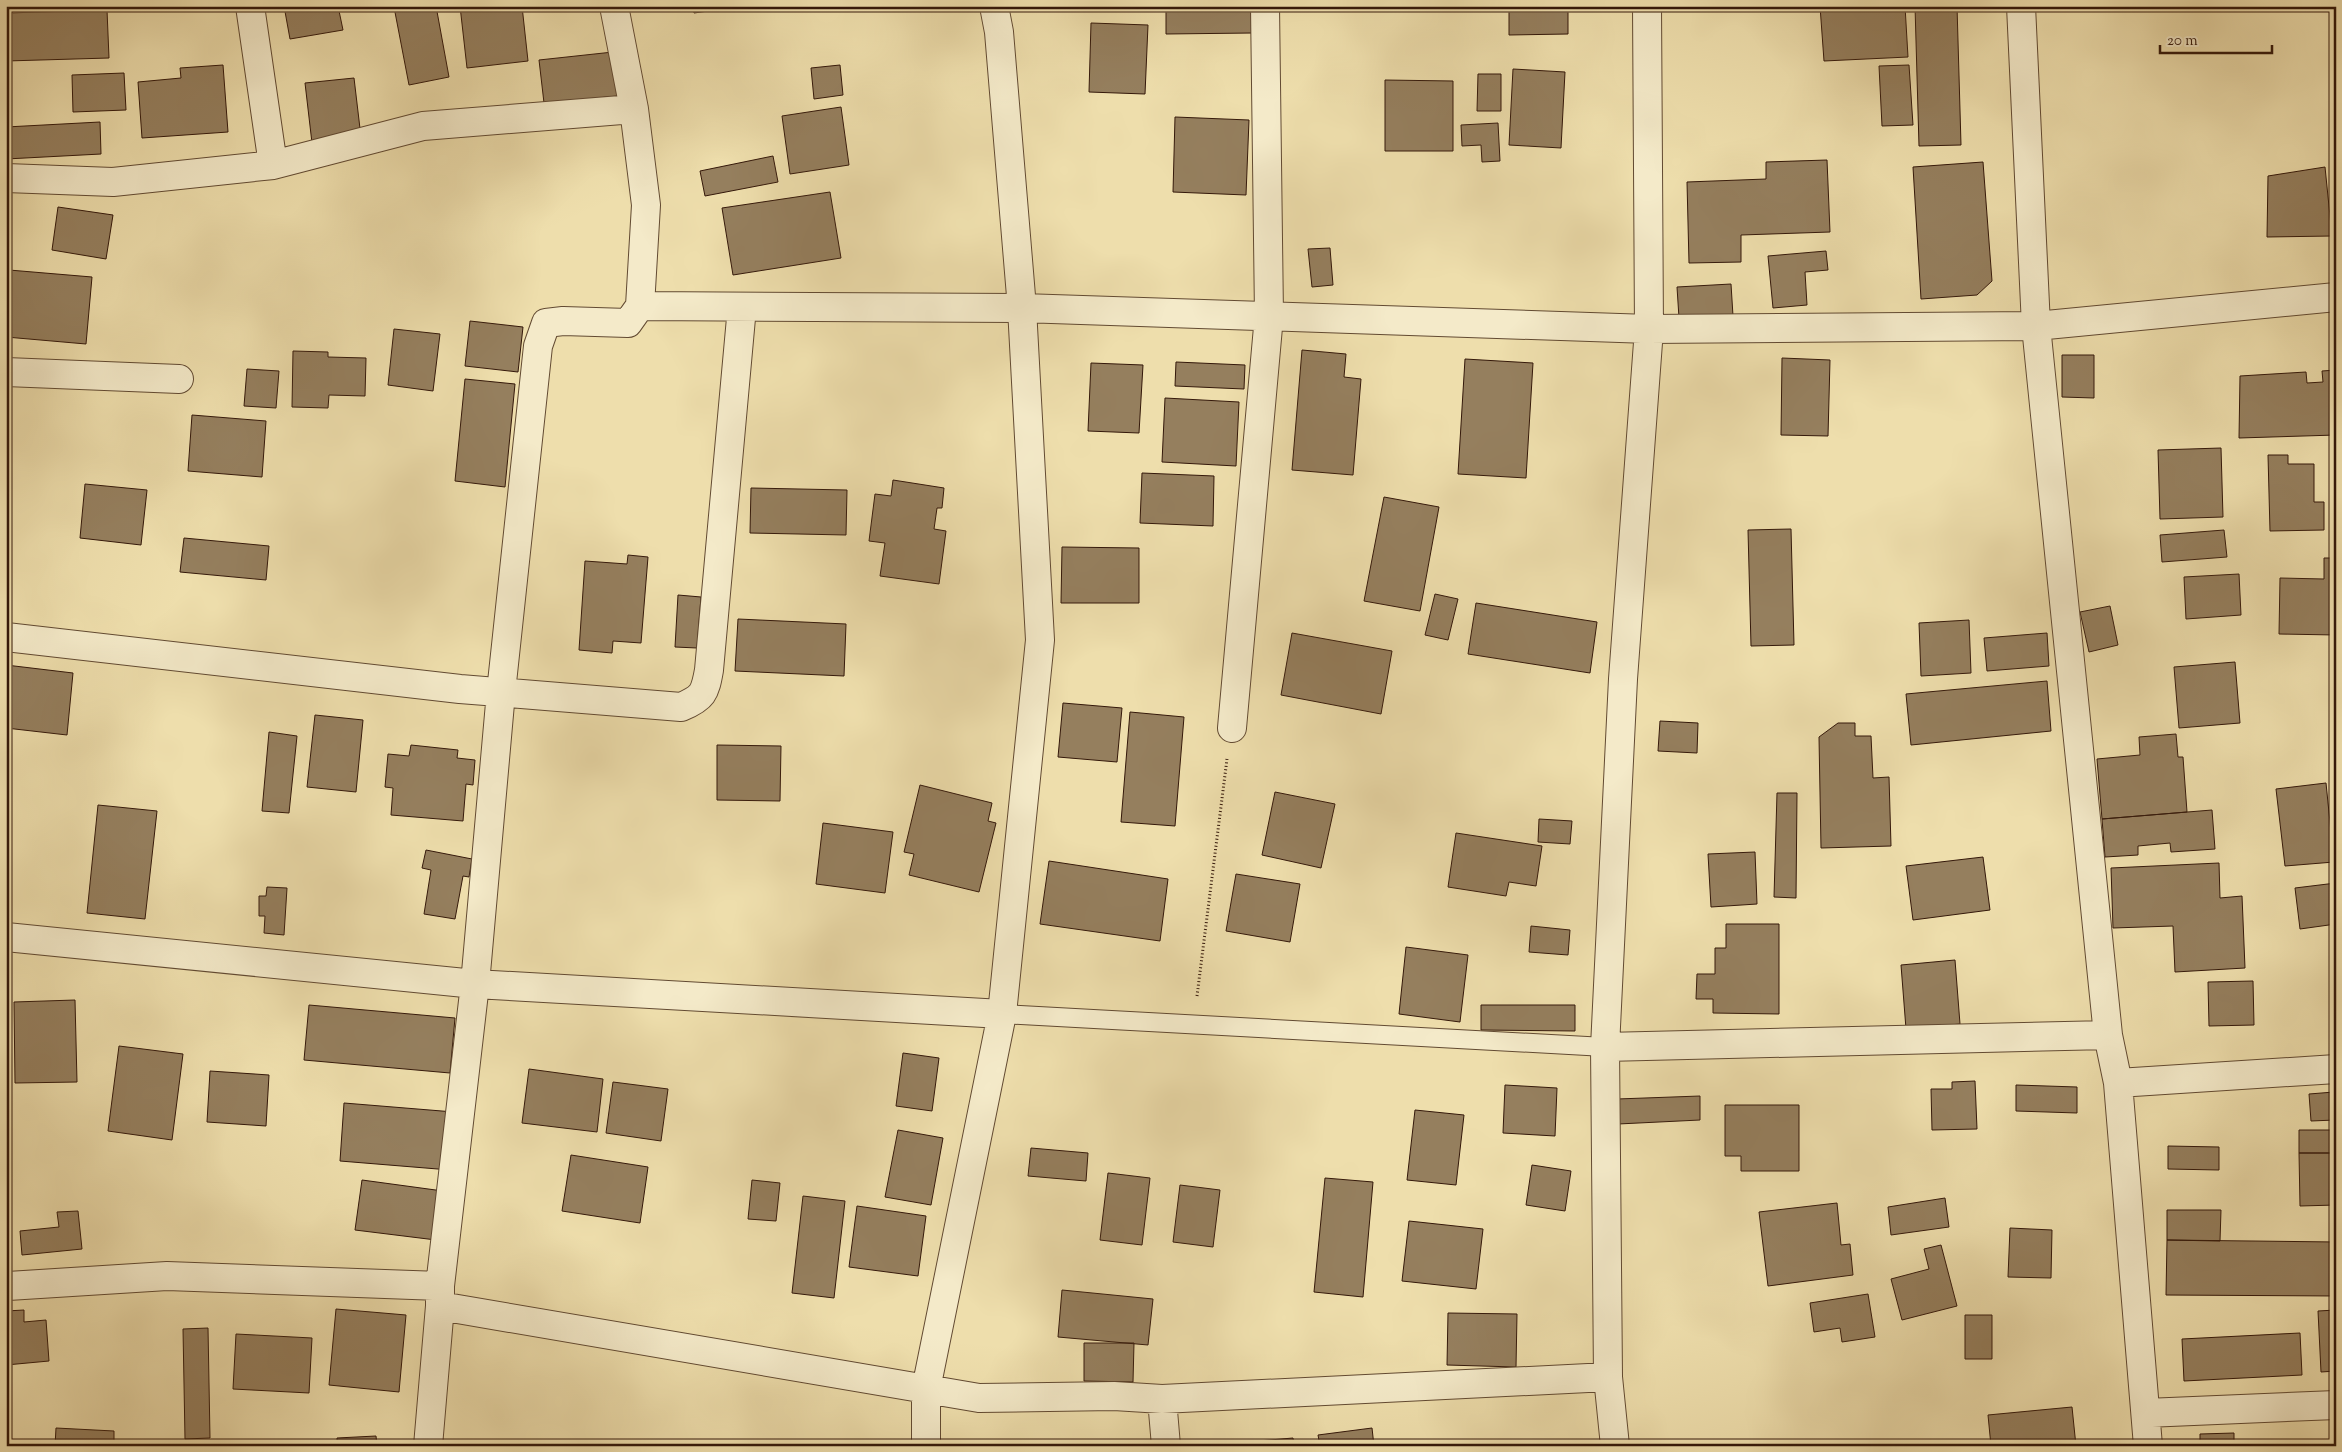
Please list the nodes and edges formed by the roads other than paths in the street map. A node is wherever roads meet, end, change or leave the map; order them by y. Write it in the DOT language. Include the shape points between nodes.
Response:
graph roads {
  1 [pos="250,6"];
  2 [pos="614,6"];
  3 [pos="994,6"];
  4 [pos="1265,6"];
  5 [pos="1647,6"];
  6 [pos="2021,6"];
  7 [pos="634,109"];
  8 [pos="273,165"];
  9 [pos="6,178"];
  10 [pos="2336,297"];
  11 [pos="640,306"];
  12 [pos="742,307"];
  13 [pos="1022,308"];
  14 [pos="1269,316"];
  15 [pos="2036,326"];
  16 [pos="1649,329"];
  17 [pos="6,372"];
  18 [pos="179,378"];
  19 [pos="6,637"];
  20 [pos="502,692"];
  21 [pos="1232,728"];
  22 [pos="6,937"];
  23 [pos="475,984"];
  24 [pos="1002,1014"];
  25 [pos="2108,1035"];
  26 [pos="1605,1047"];
  27 [pos="2336,1069"];
  28 [pos="2118,1083"];
  29 [pos="8,1286"];
  30 [pos="440,1296"];
  31 [pos="1608,1377"];
  32 [pos="926,1389"];
  33 [pos="1162,1399"];
  34 [pos="2336,1405"];
  35 [pos="2146,1414"];
  36 [pos="428,1446"];
  37 [pos="926,1446"];
  38 [pos="1166,1446"];
  39 [pos="1615,1446"];
  40 [pos="2148,1446"];
  1 -- 8 [label="street"];
  2 -- 7 [label="street"];
  3 -- 13 [label="street" via="999,32"];
  4 -- 14 [label="street"];
  5 -- 16 [label="street"];
  6 -- 15 [label="street"];
  7 -- 8 [label="street" via="423,126"];
  7 -- 11 [label="street" via="646,205"];
  8 -- 9 [label="street" via="113,182"];
  10 -- 15 [label="street"];
  11 -- 12 [label="street"];
  11 -- 20 [label="street" via="628,322 546,323 538,346"];
  12 -- 13 [label="street"];
  12 -- 20 [label="street" via="706,689 698,700 681,708"];
  13 -- 14 [label="street"];
  13 -- 24 [label="street" via="1040,640"];
  14 -- 16 [label="street"];
  14 -- 21 [label="street"];
  15 -- 16 [label="street"];
  15 -- 25 [label="street"];
  16 -- 26 [label="street" via="1623,679"];
  17 -- 18 [label="street"];
  19 -- 20 [label="street"];
  20 -- 23 [label="street"];
  22 -- 23 [label="street"];
  23 -- 24 [label="street"];
  23 -- 30 [label="street"];
  24 -- 26 [label="lane"];
  24 -- 32 [label="street"];
  25 -- 26 [label="street"];
  25 -- 28 [label="street"];
  26 -- 31 [label="street"];
  27 -- 28 [label="street"];
  28 -- 35 [label="street"];
  29 -- 30 [label="street" via="167,1276"];
  30 -- 32 [label="street"];
  30 -- 36 [label="street"];
  31 -- 33 [label="street"];
  31 -- 39 [label="street"];
  32 -- 33 [label="street" via="979,1398 1114,1396"];
  32 -- 37 [label="street"];
  33 -- 38 [label="street"];
  34 -- 35 [label="street"];
  35 -- 40 [label="street"];
}
